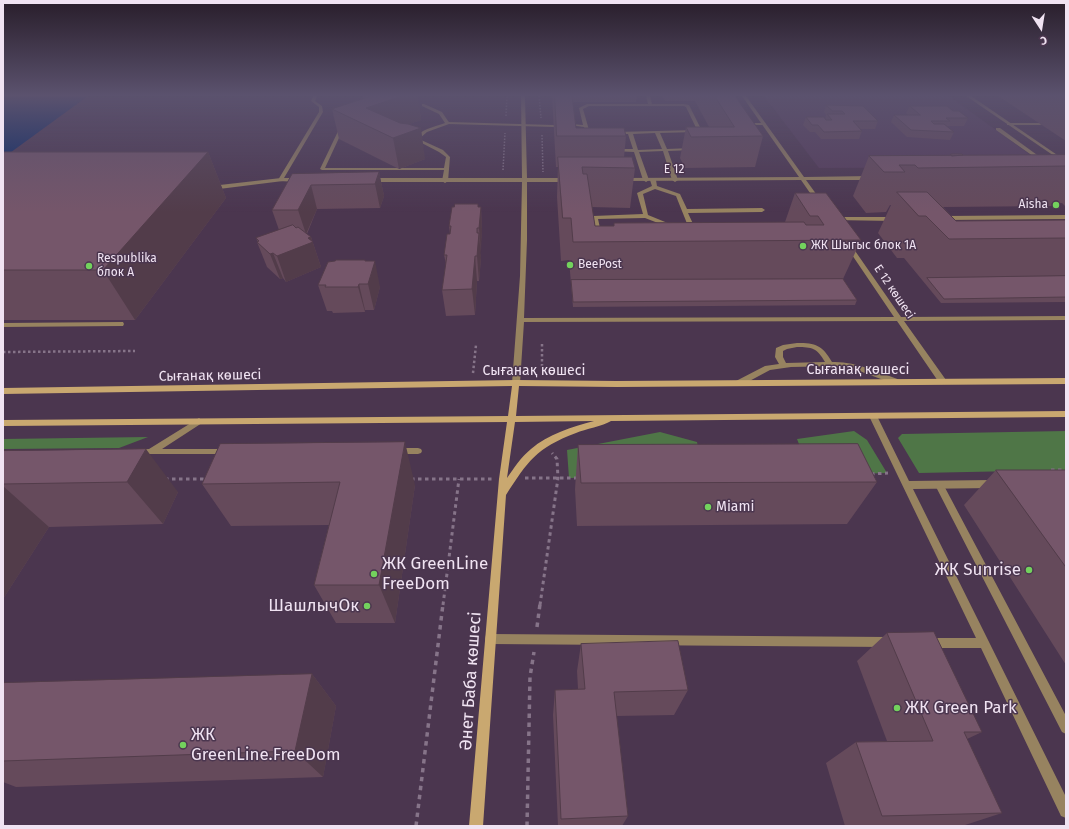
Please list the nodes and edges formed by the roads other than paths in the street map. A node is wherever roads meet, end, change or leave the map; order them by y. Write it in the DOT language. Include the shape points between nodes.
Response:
graph roads {
  1 [pos="308,135"];
  2 [pos="338,135"];
  3 [pos="420,135"];
  4 [pos="524,135"];
  5 [pos="588,135"];
  6 [pos="631,135"];
  7 [pos="658,135"];
  8 [pos="702,135"];
  9 [pos="772,135"];
  10 [pos="1006,135"];
  11 [pos="1025,135"];
  12 [pos="590,141"];
  13 [pos="706,142"];
  14 [pos="699,149"];
  15 [pos="606,150"];
  16 [pos="665,150"];
  17 [pos="636,151"];
  18 [pos="1046,163"];
  19 [pos="1066,163"];
  20 [pos="446,169"];
  21 [pos="874,178"];
  22 [pos="803,179"];
  23 [pos="281,180"];
  24 [pos="305,180"];
  25 [pos="367,180"];
  26 [pos="574,180"];
  27 [pos="614,180"];
  28 [pos="646,180"];
  29 [pos="653,180"];
  30 [pos="675,180"];
  31 [pos="445,181"];
  32 [pos="526,181"];
  33 [pos="655,187"];
  34 [pos="203,188"];
  35 [pos="824,208"];
  36 [pos="762,210"];
  37 [pos="685,211"];
  38 [pos="828,213"];
  39 [pos="646,216"];
  40 [pos="1055,217"];
  41 [pos="1066,217"];
  42 [pos="937,218"];
  43 [pos="905,219"];
  44 [pos="1060,222"];
  45 [pos="846,242"];
  46 [pos="600,243"];
  47 [pos="898,317"];
  48 [pos="1066,318"];
  49 [pos="522,320"];
  50 [pos="121,324"];
  51 [pos="3,325"];
  52 [pos="830,364"];
  53 [pos="784,366"];
  54 [pos="1066,381"];
  55 [pos="897,382"];
  56 [pos="943,382"];
  57 [pos="516,383"];
  58 [pos="739,383"];
  59 [pos="3,391"];
  60 [pos="1066,414"];
  61 [pos="873,416"];
  62 [pos="617,417"];
  63 [pos="512,419"];
  64 [pos="199,421"];
  65 [pos="3,423"];
  66 [pos="387,451"];
  67 [pos="418,451"];
  68 [pos="126,452"];
  69 [pos="149,452"];
  70 [pos="236,452"];
  71 [pos="508,478"];
  72 [pos="1002,484"];
  73 [pos="906,485"];
  74 [pos="938,485"];
  75 [pos="490,639"];
  76 [pos="897,642"];
  77 [pos="921,642"];
  78 [pos="984,643"];
  79 [pos="1066,728"];
  80 [pos="1066,811"];
  81 [pos="476,826"];
  1 -- 23 [label="street"];
  2 -- 20 [label="street" via="322,170"];
  3 -- 20 [label="street" via="416,139 448,157"];
  4 -- 32 [label="street"];
  5 -- 12 [label="street"];
  6 -- 17 [label="street"];
  7 -- 16 [label="street"];
  8 -- 13 [label="street"];
  9 -- 22 [label="street"];
  10 -- 18 [label="street"];
  11 -- 19 [label="street"];
  14 -- 16 [label="street"];
  15 -- 17 [label="street"];
  16 -- 17 [label="street"];
  16 -- 30 [label="street"];
  17 -- 28 [label="street"];
  20 -- 31 [label="street"];
  21 -- 22 [label="street, E 12"];
  22 -- 30 [label="street, E 12"];
  22 -- 35 [label="street"];
  23 -- 24 [label="street"];
  23 -- 34 [label="street"];
  25 -- 31 [label="street"];
  26 -- 32 [label="street"];
  27 -- 28 [label="street, E 12"];
  28 -- 29 [label="street, E 12"];
  29 -- 30 [label="street, E 12"];
  29 -- 33 [label="street"];
  31 -- 32 [label="street"];
  32 -- 49 [label="street"];
  33 -- 37 [label="street" via="678,195"];
  33 -- 39 [label="street" via="640,193"];
  36 -- 37 [label="street"];
  37 -- 39 [label="street" via="688,227 674,227"];
  38 -- 43 [label="street" via="833,222"];
  39 -- 46 [label="street" via="595,217"];
  40 -- 41 [label="street"];
  40 -- 42 [label="street"];
  40 -- 44 [label="street"];
  45 -- 47 [label="street, Е 12 көшесі"];
  47 -- 48 [label="street"];
  47 -- 49 [label="street"];
  47 -- 56 [label="street, Е 12 көшесі"];
  49 -- 57 [label="street"];
  50 -- 51 [label="street"];
  52 -- 53 [label="street"];
  52 -- 53 [label="street" via="815,347 789,346 779,350 779,357"];
  52 -- 55 [label="street" via="864,370"];
  53 -- 58 [label="street" via="768,368"];
  54 -- 56 [label="main road, Сығанақ көшесі"];
  55 -- 56 [label="main road, Сығанақ көшесі"];
  55 -- 58 [label="main road, Сығанақ көшесі"];
  57 -- 58 [label="main road, Сығанақ көшесі"];
  57 -- 59 [label="main road, Сығанақ көшесі"];
  57 -- 63 [label="main road, Әнет Баба көшесі"];
  60 -- 61 [label="main road"];
  61 -- 62 [label="main road"];
  61 -- 73 [label="street"];
  62 -- 63 [label="main road"];
  62 -- 71 [label="main road" via="575,430 537,448 519,470"];
  63 -- 64 [label="main road"];
  63 -- 71 [label="main road, Әнет Баба көшесі" via="506,449"];
  64 -- 65 [label="main road"];
  64 -- 69 [label="street"];
  66 -- 67 [label="street"];
  68 -- 69 [label="street"];
  69 -- 70 [label="street"];
  71 -- 75 [label="main road, Әнет Баба көшесі" via="501,495"];
  72 -- 74 [label="street"];
  73 -- 74 [label="street"];
  73 -- 78 [label="street"];
  74 -- 79 [label="street"];
  75 -- 76 [label="street"];
  75 -- 81 [label="main road, Әнет Баба көшесі"];
  77 -- 78 [label="street"];
  78 -- 80 [label="street"];
}
